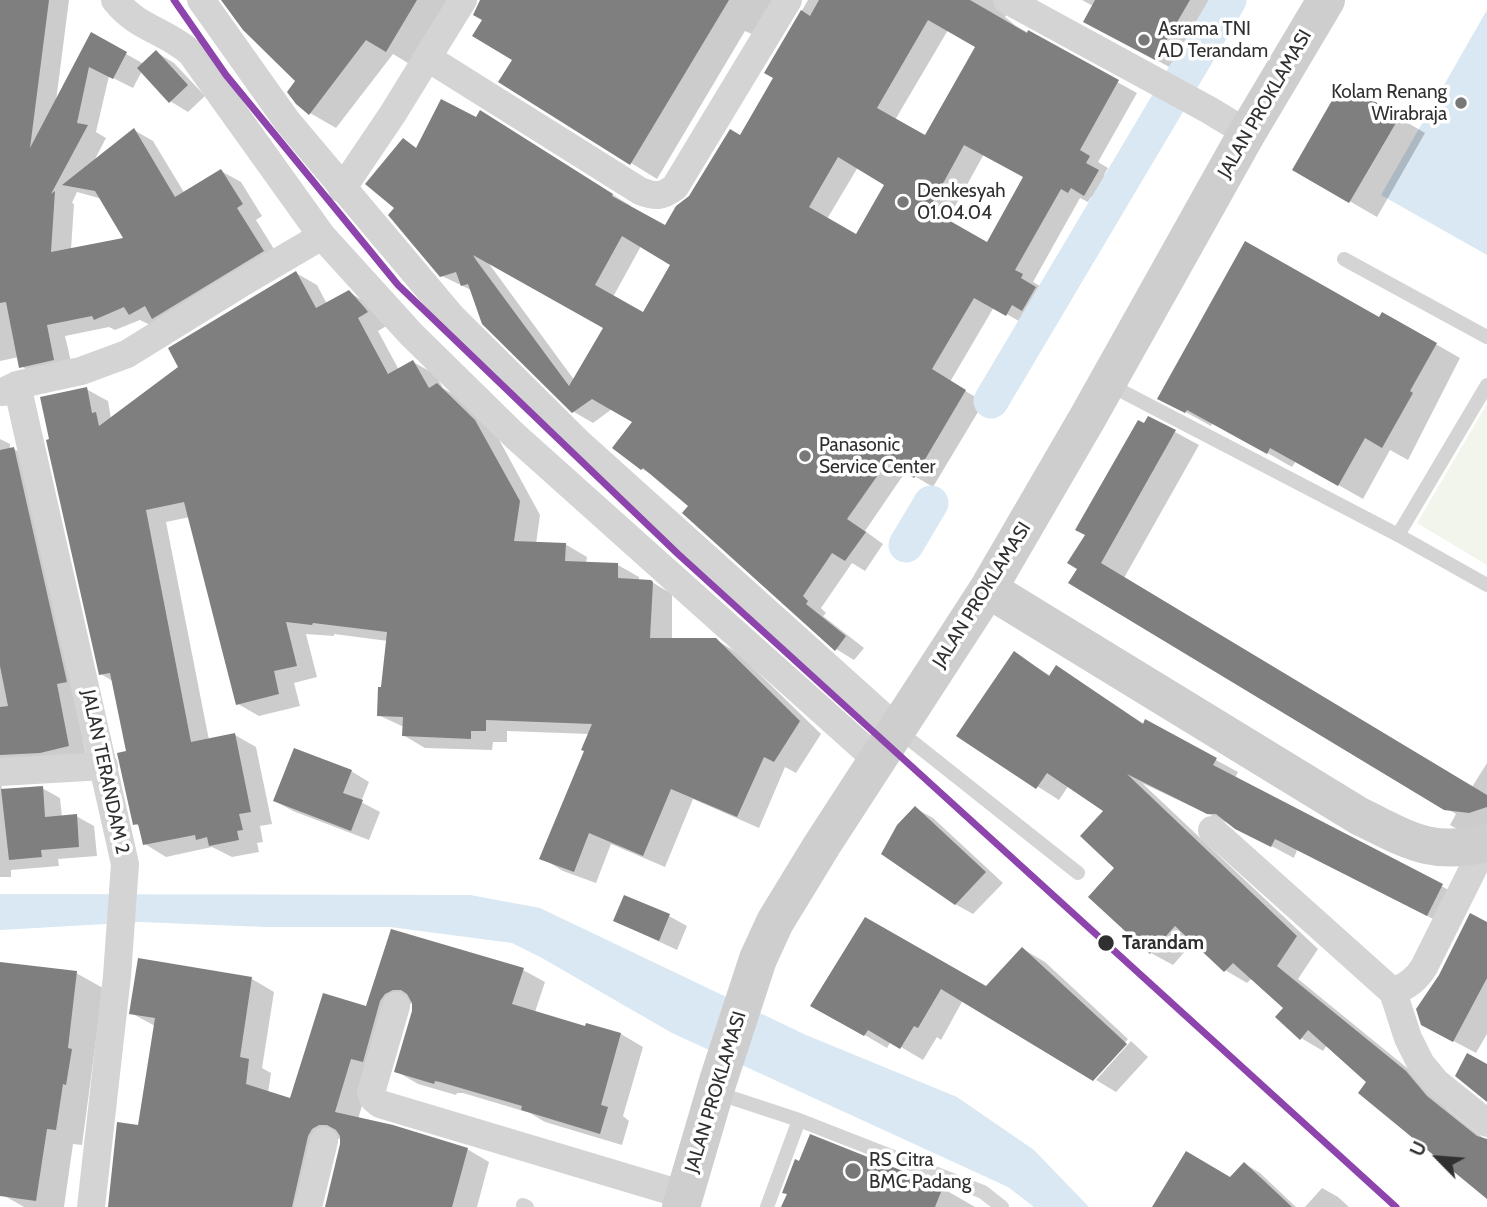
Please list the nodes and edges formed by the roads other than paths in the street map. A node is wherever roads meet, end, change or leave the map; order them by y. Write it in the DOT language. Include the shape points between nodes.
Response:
graph roads {
  1 [pos="115,0"];
  2 [pos="201,0"];
  3 [pos="463,0"];
  4 [pos="788,0"];
  5 [pos="1007,0"];
  6 [pos="1326,0"];
  7 [pos="428,58"];
  8 [pos="1247,133"];
  9 [pos="342,189"];
  10 [pos="322,236"];
  11 [pos="1344,259"];
  12 [pos="1487,337"];
  13 [pos="1107,383"];
  14 [pos="1487,385"];
  15 [pos="9,389"];
  16 [pos="1398,535"];
  17 [pos="1487,585"];
  18 [pos="988,589"];
  19 [pos="898,730"];
  20 [pos="877,760"];
  21 [pos="104,766"];
  22 [pos="0,772"];
  23 [pos="1212,830"];
  24 [pos="1487,843"];
  25 [pos="1077,873"];
  26 [pos="1393,992"];
  27 [pos="396,1006"];
  28 [pos="717,1087"];
  29 [pos="799,1120"];
  30 [pos="1487,1123"];
  31 [pos="324,1141"];
  32 [pos="682,1201"];
  33 [pos="91,1207"];
  34 [pos="308,1207"];
  35 [pos="767,1207"];
  36 [pos="1002,1207"];
  1 -- 10 [label="street" via="142,25 174,38 191,53"];
  2 -- 9 [label="street"];
  3 -- 7 [label="street"];
  4 -- 7 [label="street" via="675,187 664,195 640,191"];
  5 -- 8 [label="street"];
  6 -- 8 [label="main road, JALAN PROKLAMASI"];
  7 -- 9 [label="street"];
  8 -- 13 [label="main road, JALAN PROKLAMASI"];
  9 -- 19 [label="street" via="452,317 579,443"];
  10 -- 15 [label="street" via="127,354 81,372"];
  10 -- 20 [label="street" via="411,334 515,436"];
  11 -- 12 [label="lane"];
  13 -- 16 [label="lane"];
  13 -- 18 [label="main road, JALAN PROKLAMASI"];
  14 -- 16 [label="lane"];
  15 -- 21 [label="street, JALAN TERANDAM 2"];
  16 -- 17 [label="lane"];
  18 -- 19 [label="main road, JALAN PROKLAMASI"];
  18 -- 24 [label="main road" via="1359,816 1416,844 1450,849"];
  19 -- 20 [label="main road, JALAN PROKLAMASI"];
  19 -- 25 [label="lane"];
  20 -- 28 [label="main road, JALAN PROKLAMASI" via="775,922 758,959"];
  21 -- 22 [label="street"];
  21 -- 33 [label="street, JALAN TERANDAM 2" via="125,864"];
  23 -- 26 [label="street"];
  24 -- 26 [label="street" via="1424,967 1406,987"];
  26 -- 30 [label="street" via="1421,1064 1437,1083"];
  27 -- 32 [label="street" via="371,1093 380,1104"];
  28 -- 29 [label="lane"];
  28 -- 32 [label="main road, JALAN PROKLAMASI"];
  29 -- 35 [label="lane"];
  29 -- 36 [label="lane" via="983,1192"];
  31 -- 34 [label="street"];
}
